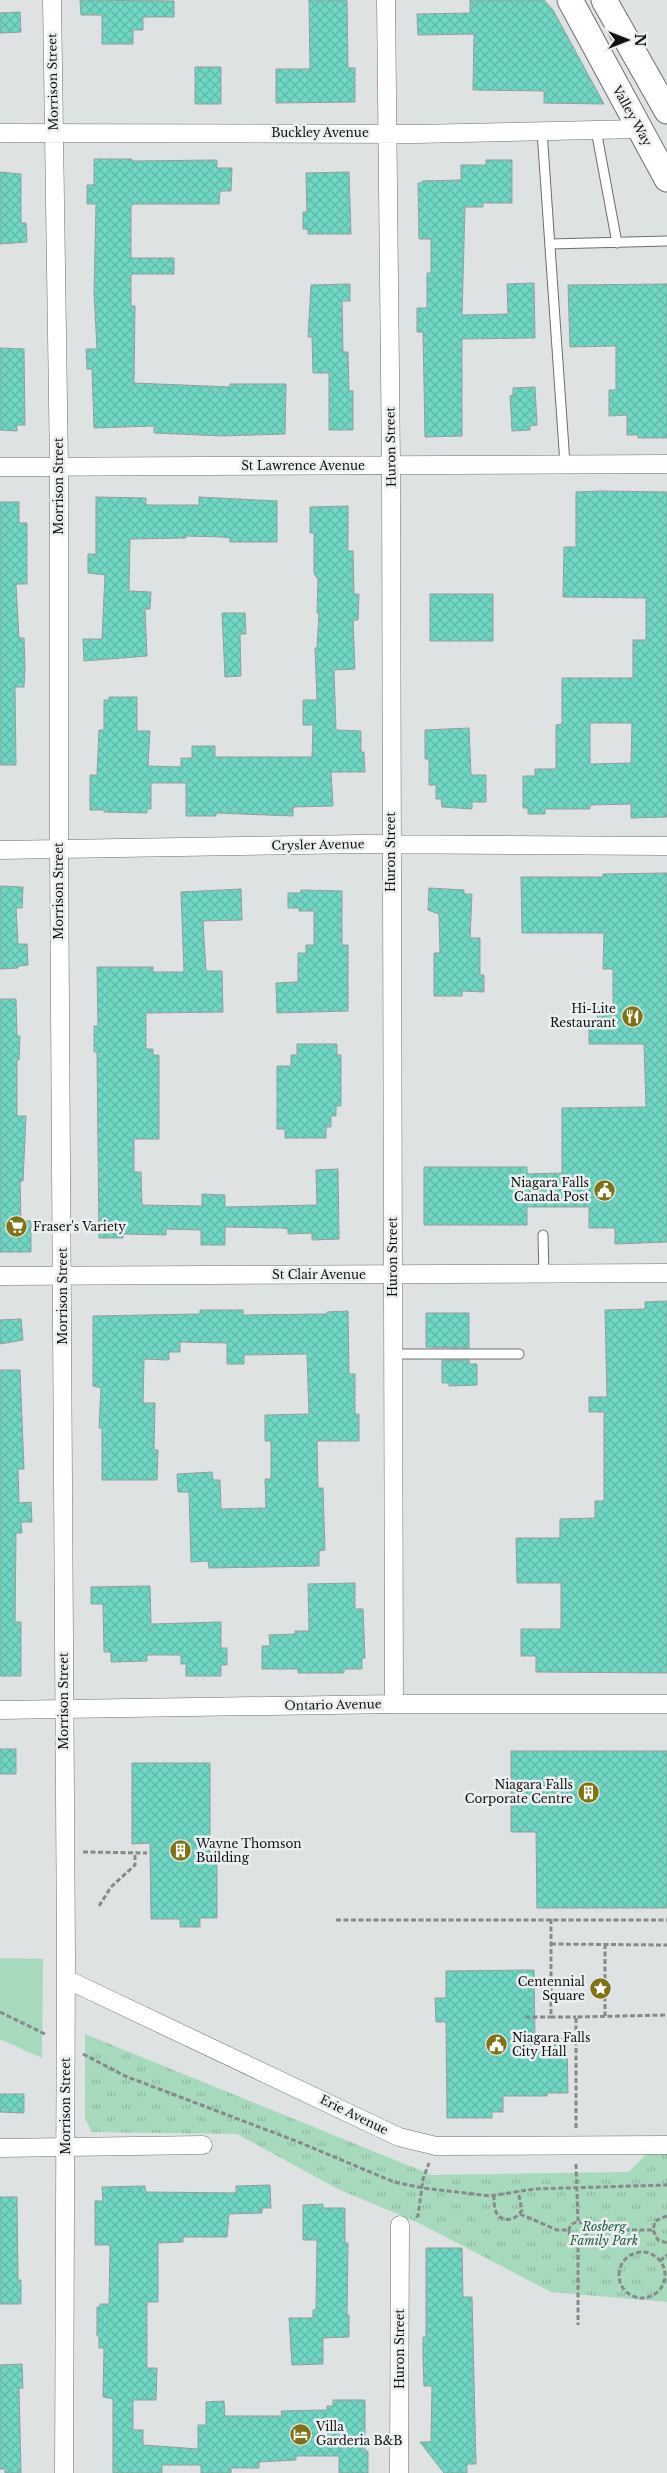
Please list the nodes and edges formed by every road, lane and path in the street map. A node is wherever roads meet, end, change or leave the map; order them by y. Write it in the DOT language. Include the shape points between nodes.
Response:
graph roads {
  1 [pos="52,0"];
  2 [pos="386,0"];
  3 [pos="570,0"];
  4 [pos="604,0"];
  5 [pos="667,111"];
  6 [pos="639,129"];
  7 [pos="596,130"];
  8 [pos="542,131"];
  9 [pos="0,133"];
  10 [pos="386,133"];
  11 [pos="54,134"];
  12 [pos="667,179"];
  13 [pos="667,242"];
  14 [pos="618,243"];
  15 [pos="550,244"];
  16 [pos="565,464"];
  17 [pos="667,464"];
  18 [pos="391,466"];
  19 [pos="0,467"];
  20 [pos="59,468"];
  21 [pos="390,844"];
  22 [pos="667,846"];
  23 [pos="59,849"];
  24 [pos="0,850"];
  25 [pos="543,1235"];
  26 [pos="667,1273"];
  27 [pos="63,1275"];
  28 [pos="544,1275"];
  29 [pos="0,1276"];
  30 [pos="393,1276"];
  31 [pos="393,1354"];
  32 [pos="519,1354"];
  33 [pos="394,1704"];
  34 [pos="667,1704"];
  35 [pos="0,1710"];
  36 [pos="64,1710"];
  37 [pos="65,1852"];
  38 [pos="135,1852"];
  39 [pos="147,1853"];
  40 [pos="100,1906"];
  41 [pos="551,1919"];
  42 [pos="336,1920"];
  43 [pos="667,1920"];
  44 [pos="551,1944"];
  45 [pos="605,1944"];
  46 [pos="667,1945"];
  47 [pos="66,1979"];
  48 [pos="0,2012"];
  49 [pos="667,2015"];
  50 [pos="525,2016"];
  51 [pos="576,2016"];
  52 [pos="605,2016"];
  53 [pos="551,2017"];
  54 [pos="66,2044"];
  55 [pos="203,2145"];
  56 [pos="667,2145"];
  57 [pos="436,2146"];
  58 [pos="576,2146"];
  59 [pos="0,2148"];
  60 [pos="66,2148"];
  61 [pos="667,2185"];
  62 [pos="577,2186"];
  63 [pos="423,2188"];
  64 [pos="518,2191"];
  65 [pos="494,2195"];
  66 [pos="520,2214"];
  67 [pos="667,2216"];
  68 [pos="578,2221"];
  69 [pos="400,2225"];
  70 [pos="568,2230"];
  71 [pos="587,2230"];
  72 [pos="653,2230"];
  73 [pos="578,2240"];
  74 [pos="667,2243"];
  75 [pos="667,2255"];
  76 [pos="660,2261"];
  77 [pos="666,2276"];
  78 [pos="578,2325"];
  79 [pos="64,2473"];
  80 [pos="400,2473"];
  1 -- 11 [label="street, Morrison Street"];
  2 -- 10 [label="street, Huron Street"];
  3 -- 6 [label="street, Valley Way"];
  4 -- 5 [label="street"];
  6 -- 7 [label="street, Buckley Avenue"];
  6 -- 12 [label="street, Valley Way"];
  7 -- 8 [label="street, Buckley Avenue"];
  7 -- 14 [label="lane"];
  8 -- 10 [label="street, Buckley Avenue"];
  8 -- 15 [label="lane"];
  9 -- 11 [label="street, Buckley Avenue"];
  10 -- 11 [label="street, Buckley Avenue"];
  10 -- 18 [label="street, Huron Street"];
  11 -- 20 [label="street, Morrison Street"];
  13 -- 14 [label="lane"];
  14 -- 15 [label="lane"];
  15 -- 16 [label="lane"];
  16 -- 17 [label="street, St Lawrence Avenue"];
  16 -- 18 [label="street, St Lawrence Avenue"];
  18 -- 20 [label="street, St Lawrence Avenue"];
  18 -- 21 [label="street, Huron Street"];
  19 -- 20 [label="street, St Lawrence Avenue"];
  20 -- 23 [label="street, Morrison Street"];
  21 -- 22 [label="street, Crysler Avenue"];
  21 -- 23 [label="street, Crysler Avenue"];
  21 -- 30 [label="street, Huron Street"];
  23 -- 24 [label="street, Crysler Avenue"];
  23 -- 27 [label="street, Morrison Street"];
  25 -- 28 [label="lane"];
  26 -- 28 [label="street, St Clair Avenue"];
  27 -- 29 [label="street, St Clair Avenue"];
  27 -- 30 [label="street, St Clair Avenue"];
  27 -- 36 [label="street, Morrison Street"];
  28 -- 30 [label="street, St Clair Avenue"];
  30 -- 31 [label="street, Huron Street"];
  31 -- 32 [label="lane"];
  31 -- 33 [label="street, Huron Street"];
  33 -- 34 [label="street, Ontario Avenue"];
  33 -- 36 [label="street, Ontario Avenue"];
  35 -- 36 [label="street, Ontario Avenue"];
  36 -- 37 [label="street, Morrison Street"];
  37 -- 38 [label="path"];
  37 -- 47 [label="street, Morrison Street"];
  38 -- 39 [label="path"];
  38 -- 40 [label="path" via="135,1865 111,1887"];
  41 -- 42 [label="path"];
  41 -- 43 [label="path"];
  41 -- 44 [label="path"];
  44 -- 45 [label="path"];
  44 -- 53 [label="path"];
  45 -- 46 [label="path"];
  45 -- 52 [label="path"];
  47 -- 54 [label="street, Morrison Street"];
  47 -- 57 [label="street, Erie Avenue" via="399,2136"];
  48 -- 54 [label="path"];
  49 -- 52 [label="path"];
  50 -- 53 [label="path"];
  51 -- 52 [label="path"];
  51 -- 53 [label="path"];
  51 -- 58 [label="path"];
  54 -- 60 [label="street, Morrison Street"];
  54 -- 63 [label="path" via="125,2076 394,2182"];
  55 -- 60 [label="street"];
  56 -- 58 [label="street, Erie Avenue"];
  57 -- 58 [label="street, Erie Avenue"];
  57 -- 63 [label="path" via="423,2179"];
  58 -- 62 [label="path"];
  59 -- 60 [label="street"];
  60 -- 79 [label="street, Morrison Street"];
  61 -- 62 [label="path"];
  62 -- 64 [label="path"];
  62 -- 68 [label="path"];
  63 -- 65 [label="path"];
  63 -- 69 [label="path" via="418,2216"];
  64 -- 65 [label="path"];
  64 -- 66 [label="path" via="523,2206"];
  65 -- 66 [label="path" via="499,2216 510,2220"];
  66 -- 70 [label="path" via="557,2230"];
  67 -- 72 [label="path" via="655,2221"];
  68 -- 70 [label="path" via="572,2223"];
  68 -- 71 [label="path" via="584,2223"];
  69 -- 80 [label="street, Huron Street"];
  70 -- 73 [label="path" via="570,2236"];
  71 -- 72 [label="path"];
  71 -- 73 [label="path" via="585,2236"];
  72 -- 74 [label="path" via="658,2240"];
  73 -- 78 [label="path"];
  75 -- 76 [label="path"];
  76 -- 77 [label="path"];
  76 -- 77 [label="path" via="648,2253 633,2253 622,2263 619,2278 626,2292 639,2298 654,2295"];
}
